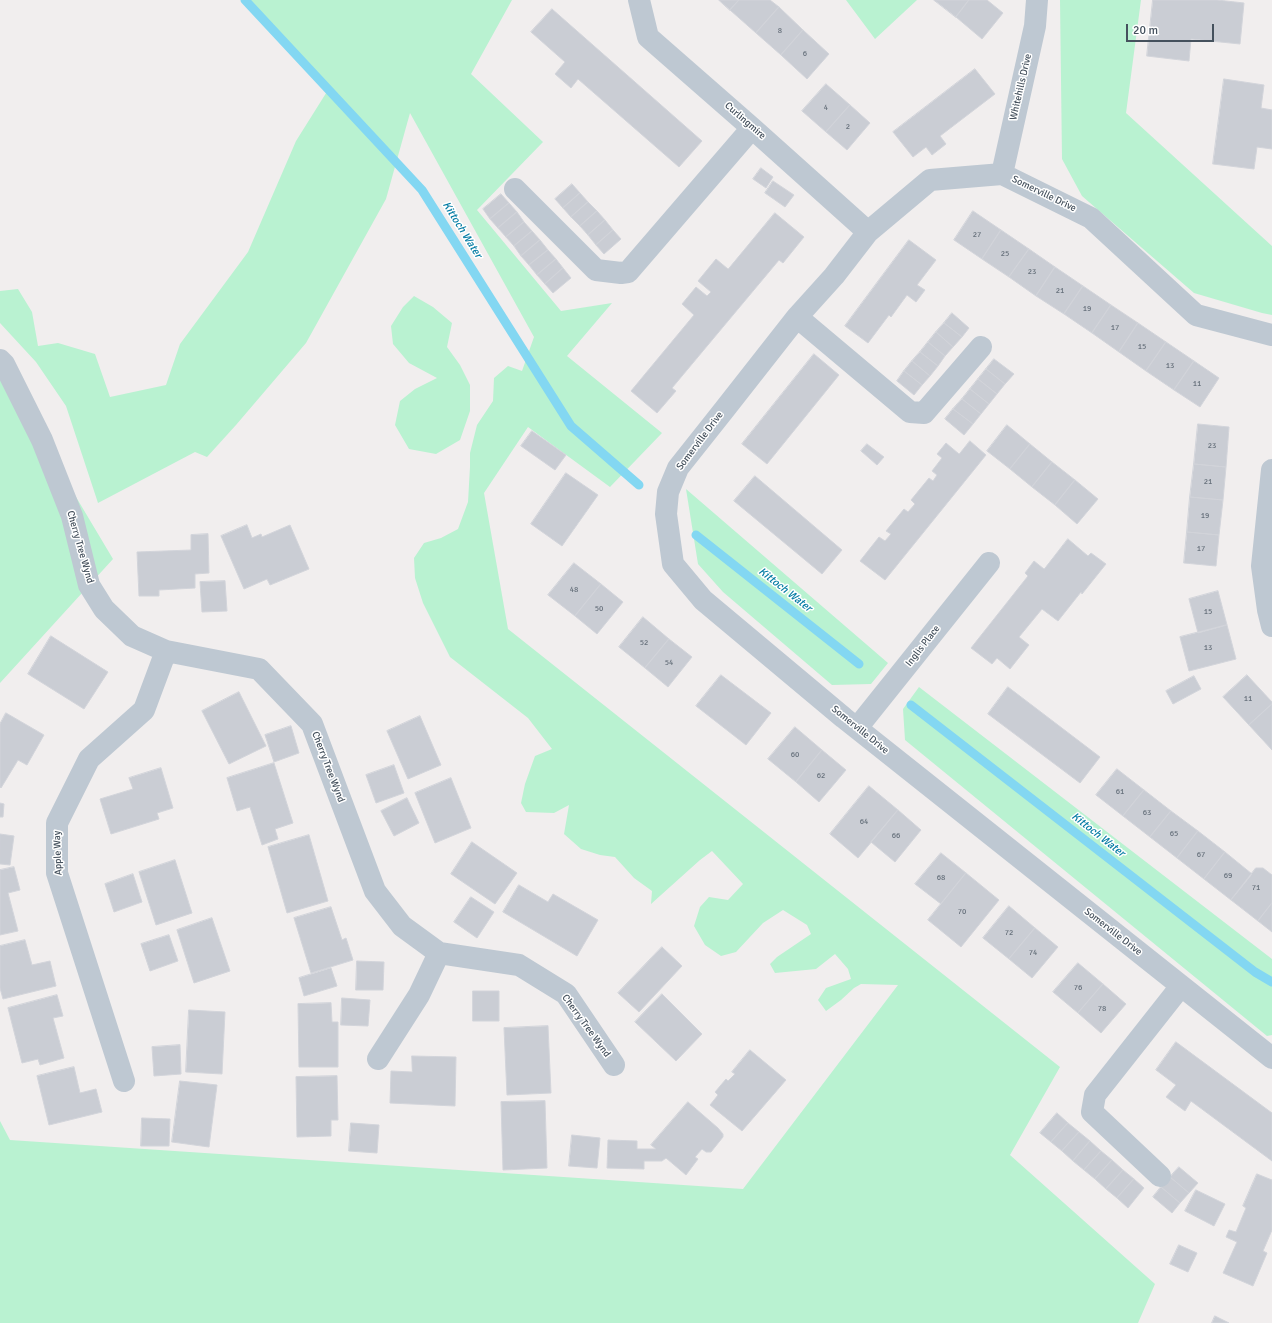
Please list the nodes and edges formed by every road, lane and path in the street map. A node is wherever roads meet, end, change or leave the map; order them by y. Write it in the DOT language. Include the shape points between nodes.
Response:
graph roads {
  1 [pos="639,0"];
  2 [pos="1038,0"];
  3 [pos="752,128"];
  4 [pos="1002,174"];
  5 [pos="515,189"];
  6 [pos="868,232"];
  7 [pos="797,317"];
  8 [pos="1272,335"];
  9 [pos="981,347"];
  10 [pos="0,360"];
  11 [pos="1272,470"];
  12 [pos="989,563"];
  13 [pos="1271,615"];
  14 [pos="166,651"];
  15 [pos="858,728"];
  16 [pos="439,953"];
  17 [pos="1182,986"];
  18 [pos="1272,1058"];
  19 [pos="378,1059"];
  20 [pos="614,1065"];
  21 [pos="124,1081"];
  22 [pos="1160,1176"];
  1 -- 3 [label="street, Curlingmire" via="648,37"];
  2 -- 4 [label="street, Whitehills Drive" via="1035,26"];
  3 -- 5 [label="street" via="628,272 596,270"];
  3 -- 6 [label="street, Curlingmire"];
  4 -- 6 [label="street, Somerville Drive" via="930,180"];
  4 -- 8 [label="street, Somerville Drive" via="1091,218 1196,315"];
  6 -- 7 [label="street, Somerville Drive" via="834,276"];
  7 -- 9 [label="street" via="910,412 924,413"];
  7 -- 15 [label="street, Somerville Drive" via="678,468 668,492 666,514 672,564 703,600"];
  10 -- 14 [label="street, Cherry Tree Wynd" via="42,440 72,516 89,585 104,609 132,636"];
  11 -- 13 [label="street" via="1262,566"];
  12 -- 15 [label="street, Inglis Place"];
  14 -- 16 [label="street, Cherry Tree Wynd" via="259,669 312,724 375,891 402,926"];
  14 -- 21 [label="street, Apple Way" via="144,710 90,760 57,823 56,874"];
  15 -- 17 [label="street, Somerville Drive"];
  16 -- 19 [label="street" via="419,995"];
  16 -- 20 [label="street, Cherry Tree Wynd" via="519,965 566,994"];
  17 -- 18 [label="street, Somerville Drive"];
  17 -- 22 [label="street" via="1095,1095 1092,1112"];
}
